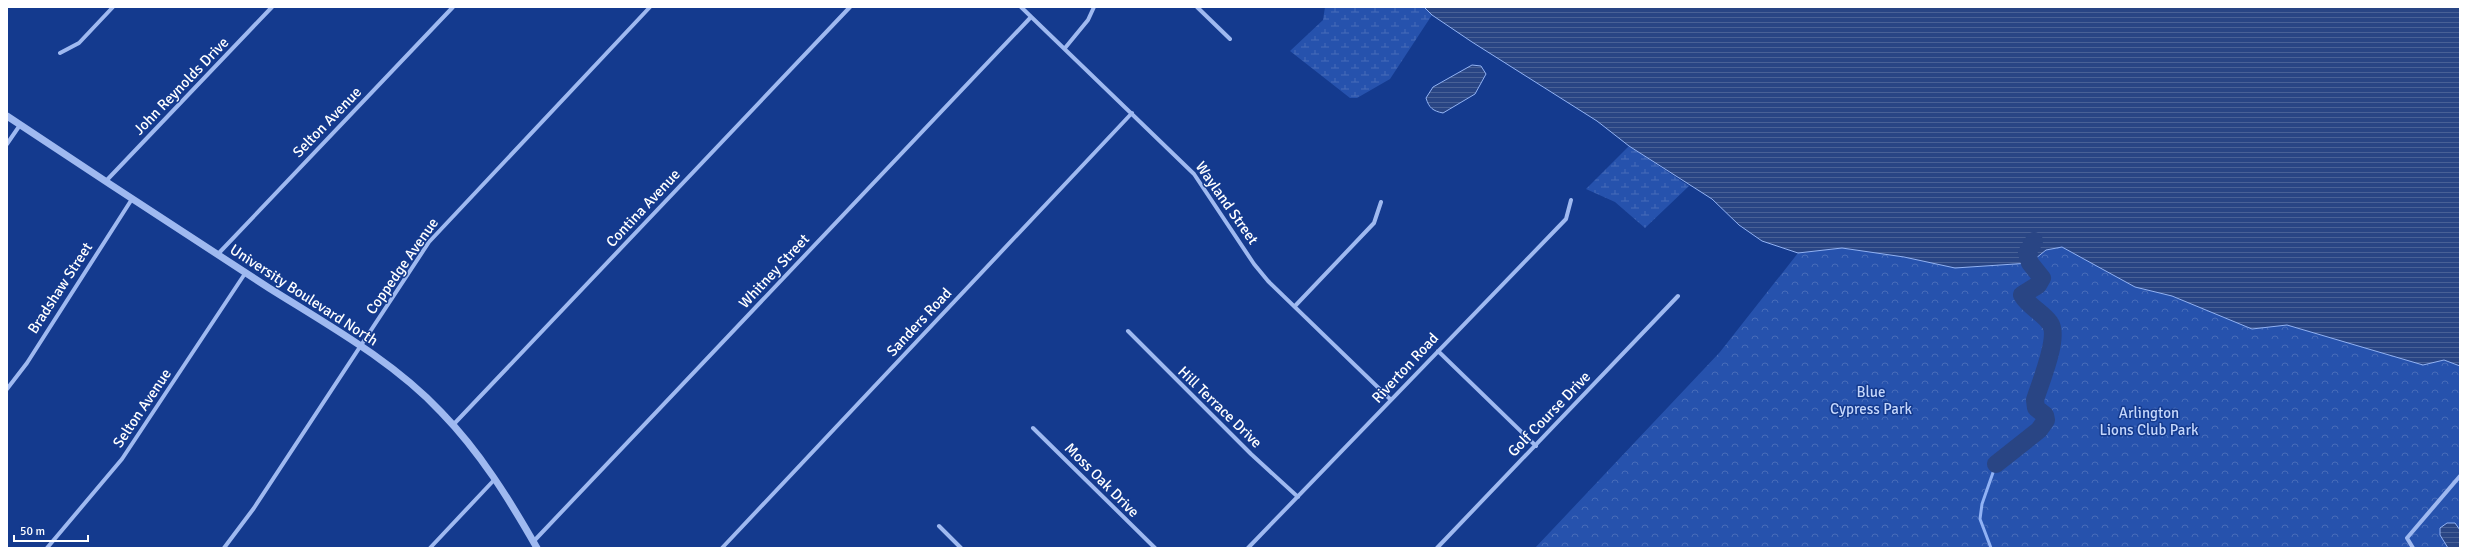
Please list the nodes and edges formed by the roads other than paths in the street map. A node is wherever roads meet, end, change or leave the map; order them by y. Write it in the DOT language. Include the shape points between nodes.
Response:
graph roads {
  1 [pos="113,7"];
  2 [pos="272,7"];
  3 [pos="453,7"];
  4 [pos="650,7"];
  5 [pos="850,7"];
  6 [pos="1021,7"];
  7 [pos="1094,7"];
  8 [pos="1197,7"];
  9 [pos="1031,17"];
  10 [pos="1230,39"];
  11 [pos="1065,48"];
  12 [pos="60,53"];
  13 [pos="1132,113"];
  14 [pos="7,116"];
  15 [pos="20,125"];
  16 [pos="7,144"];
  17 [pos="106,181"];
  18 [pos="132,199"];
  19 [pos="1571,200"];
  20 [pos="1381,202"];
  21 [pos="218,254"];
  22 [pos="246,272"];
  23 [pos="1678,296"];
  24 [pos="1294,306"];
  25 [pos="1128,331"];
  26 [pos="360,347"];
  27 [pos="1438,351"];
  28 [pos="7,389"];
  29 [pos="1391,400"];
  30 [pos="453,424"];
  31 [pos="1033,428"];
  32 [pos="1536,446"];
  33 [pos="2460,476"];
  34 [pos="495,479"];
  35 [pos="1298,497"];
  36 [pos="938,526"];
  37 [pos="535,545"];
  38 [pos="47,548"];
  39 [pos="224,548"];
  40 [pos="430,548"];
  41 [pos="722,548"];
  42 [pos="961,548"];
  43 [pos="1155,548"];
  44 [pos="1248,548"];
  45 [pos="1437,548"];
  46 [pos="2413,548"];
  1 -- 12 [label="street" via="80,43"];
  2 -- 17 [label="street, John Reynolds Drive"];
  3 -- 21 [label="street, Selton Avenue"];
  4 -- 26 [label="street, Coppedge Avenue" via="429,242"];
  5 -- 30 [label="street, Contina Avenue"];
  6 -- 9 [label="street, Wayland Street"];
  7 -- 11 [label="street" via="1088,20"];
  8 -- 10 [label="street"];
  9 -- 11 [label="street, Wayland Street"];
  9 -- 37 [label="street, Whitney Street"];
  11 -- 13 [label="street, Wayland Street"];
  13 -- 24 [label="street, Wayland Street" via="1194,174 1254,264 1268,282"];
  13 -- 41 [label="street, Sanders Road"];
  14 -- 15 [label="street, University Boulevard North"];
  15 -- 16 [label="street"];
  15 -- 17 [label="street, University Boulevard North"];
  17 -- 18 [label="street, University Boulevard North"];
  18 -- 21 [label="street, University Boulevard North"];
  18 -- 28 [label="street, Bradshaw Street" via="27,363"];
  19 -- 27 [label="street, Riverton Road" via="1566,219"];
  20 -- 24 [label="street" via="1374,223"];
  21 -- 22 [label="street, University Boulevard North"];
  22 -- 26 [label="street, University Boulevard North"];
  22 -- 38 [label="street, Selton Avenue" via="122,460"];
  23 -- 32 [label="street, Golf Course Drive"];
  24 -- 29 [label="street, Wayland Street"];
  25 -- 35 [label="street, Hill Terrace Drive" via="1251,454"];
  26 -- 30 [label="street, University Boulevard North" via="409,382"];
  26 -- 39 [label="street, Coppedge Avenue" via="250,514"];
  27 -- 29 [label="street, Riverton Road"];
  27 -- 32 [label="street"];
  29 -- 35 [label="street, Riverton Road"];
  30 -- 34 [label="street, University Boulevard North"];
  31 -- 43 [label="street, Moss Oak Drive"];
  32 -- 45 [label="street, Golf Course Drive"];
  33 -- 46 [label="street" via="2407,538"];
  34 -- 37 [label="street, University Boulevard North"];
  34 -- 40 [label="street"];
  35 -- 44 [label="street, Riverton Road"];
  36 -- 42 [label="street"];
}
